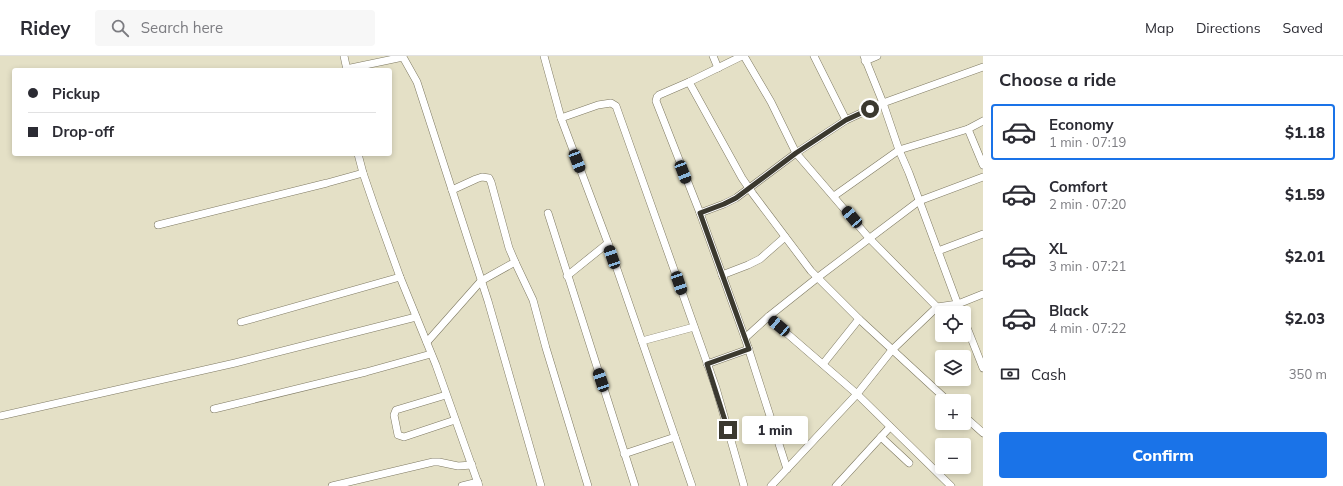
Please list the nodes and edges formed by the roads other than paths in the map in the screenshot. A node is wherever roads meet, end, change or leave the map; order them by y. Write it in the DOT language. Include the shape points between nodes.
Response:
graph roads {
  1 [pos="344,56"];
  2 [pos="544,56"];
  3 [pos="713,56"];
  4 [pos="743,56"];
  5 [pos="814,56"];
  6 [pos="877,56"];
  7 [pos="401,57"];
  8 [pos="864,58"];
  9 [pos="983,67"];
  10 [pos="346,68"];
  11 [pos="351,68"];
  12 [pos="718,68"];
  13 [pos="689,82"];
  14 [pos="883,103"];
  15 [pos="561,118"];
  16 [pos="846,120"];
  17 [pos="983,121"];
  18 [pos="968,129"];
  19 [pos="899,150"];
  20 [pos="796,153"];
  21 [pos="358,156"];
  22 [pos="983,165"];
  23 [pos="362,173"];
  24 [pos="983,177"];
  25 [pos="749,188"];
  26 [pos="452,190"];
  27 [pos="834,196"];
  28 [pos="919,201"];
  29 [pos="548,213"];
  30 [pos="700,213"];
  31 [pos="158,225"];
  32 [pos="983,234"];
  33 [pos="785,237"];
  34 [pos="870,238"];
  35 [pos="608,243"];
  36 [pos="938,252"];
  37 [pos="514,262"];
  38 [pos="722,275"];
  39 [pos="567,276"];
  40 [pos="400,277"];
  41 [pos="817,278"];
  42 [pos="481,281"];
  43 [pos="983,294"];
  44 [pos="958,304"];
  45 [pos="936,306"];
  46 [pos="944,306"];
  47 [pos="935,309"];
  48 [pos="416,317"];
  49 [pos="768,317"];
  50 [pos="859,319"];
  51 [pos="241,322"];
  52 [pos="694,327"];
  53 [pos="971,335"];
  54 [pos="745,338"];
  55 [pos="642,341"];
  56 [pos="427,342"];
  57 [pos="749,349"];
  58 [pos="892,350"];
  59 [pos="431,354"];
  60 [pos="980,354"];
  61 [pos="707,364"];
  62 [pos="823,364"];
  63 [pos="983,368"];
  64 [pos="856,394"];
  65 [pos="940,394"];
  66 [pos="446,395"];
  67 [pos="214,409"];
  68 [pos="0,416"];
  69 [pos="455,420"];
  70 [pos="971,422"];
  71 [pos="890,427"];
  72 [pos="983,433"];
  73 [pos="675,437"];
  74 [pos="881,437"];
  75 [pos="624,454"];
  76 [pos="909,464"];
  77 [pos="472,465"];
  78 [pos="788,469"];
  79 [pos="478,484"];
  80 [pos="332,486"];
  81 [pos="462,486"];
  82 [pos="541,486"];
  83 [pos="588,486"];
  84 [pos="635,486"];
  85 [pos="692,486"];
  86 [pos="744,486"];
  87 [pos="772,486"];
  88 [pos="836,486"];
  89 [pos="951,486"];
  1 -- 10 [label="street"];
  2 -- 15 [label="street"];
  3 -- 12 [label="street"];
  4 -- 12 [label="street"];
  4 -- 20 [label="street"];
  5 -- 16 [label="street"];
  6 -- 8 [label="street"];
  7 -- 11 [label="street"];
  7 -- 26 [label="street" via="417,82"];
  8 -- 14 [label="street"];
  9 -- 14 [label="street"];
  12 -- 13 [label="street"];
  13 -- 25 [label="street"];
  13 -- 30 [label="street" via="656,97 656,103"];
  14 -- 16 [label="street"];
  14 -- 19 [label="street"];
  15 -- 35 [label="street"];
  15 -- 52 [label="street" via="598,105 611,103 616,106"];
  16 -- 20 [label="street"];
  17 -- 18 [label="street"];
  18 -- 19 [label="street"];
  18 -- 22 [label="street"];
  19 -- 27 [label="street"];
  19 -- 28 [label="street"];
  20 -- 25 [label="street"];
  20 -- 27 [label="street"];
  21 -- 23 [label="street"];
  23 -- 31 [label="street" via="327,184"];
  23 -- 40 [label="street"];
  24 -- 28 [label="street"];
  25 -- 30 [label="street" via="736,198"];
  25 -- 33 [label="street"];
  26 -- 37 [label="street" via="482,177 489,178"];
  26 -- 42 [label="street"];
  27 -- 34 [label="street"];
  28 -- 34 [label="street"];
  28 -- 36 [label="street"];
  29 -- 39 [label="street"];
  30 -- 38 [label="street"];
  32 -- 36 [label="street"];
  33 -- 38 [label="street" via="760,259"];
  33 -- 41 [label="street"];
  34 -- 41 [label="street"];
  34 -- 45 [label="street"];
  35 -- 39 [label="street"];
  35 -- 55 [label="street"];
  36 -- 44 [label="street"];
  37 -- 42 [label="street"];
  37 -- 83 [label="street" via="533,300"];
  38 -- 54 [label="street"];
  39 -- 75 [label="street"];
  40 -- 48 [label="street"];
  40 -- 51 [label="street"];
  41 -- 49 [label="street"];
  41 -- 50 [label="street"];
  42 -- 56 [label="street"];
  42 -- 82 [label="street"];
  43 -- 44 [label="street"];
  44 -- 46 [label="street"];
  47 -- 58 [label="street"];
  48 -- 56 [label="street"];
  48 -- 68 [label="street" via="235,363"];
  49 -- 54 [label="street"];
  49 -- 62 [label="street"];
  50 -- 58 [label="street"];
  50 -- 62 [label="street"];
  52 -- 55 [label="street"];
  52 -- 61 [label="street"];
  53 -- 60 [label="street"];
  54 -- 57 [label="street"];
  55 -- 73 [label="street"];
  56 -- 59 [label="street"];
  57 -- 61 [label="street"];
  57 -- 78 [label="street"];
  58 -- 64 [label="street"];
  58 -- 65 [label="street"];
  59 -- 66 [label="street"];
  59 -- 67 [label="street"];
  60 -- 63 [label="street"];
  61 -- 86 [label="street"];
  62 -- 64 [label="street"];
  64 -- 71 [label="street"];
  64 -- 78 [label="street"];
  66 -- 69 [label="street"];
  66 -- 69 [label="street" via="396,410 394,416 398,435 404,437"];
  69 -- 77 [label="street"];
  70 -- 72 [label="street"];
  71 -- 74 [label="street"];
  71 -- 89 [label="street"];
  73 -- 75 [label="street"];
  73 -- 85 [label="street"];
  74 -- 76 [label="street"];
  74 -- 88 [label="street"];
  75 -- 84 [label="street"];
  77 -- 79 [label="street"];
  77 -- 80 [label="street" via="458,466 433,462"];
  78 -- 87 [label="street"];
  79 -- 81 [label="street"];
}
